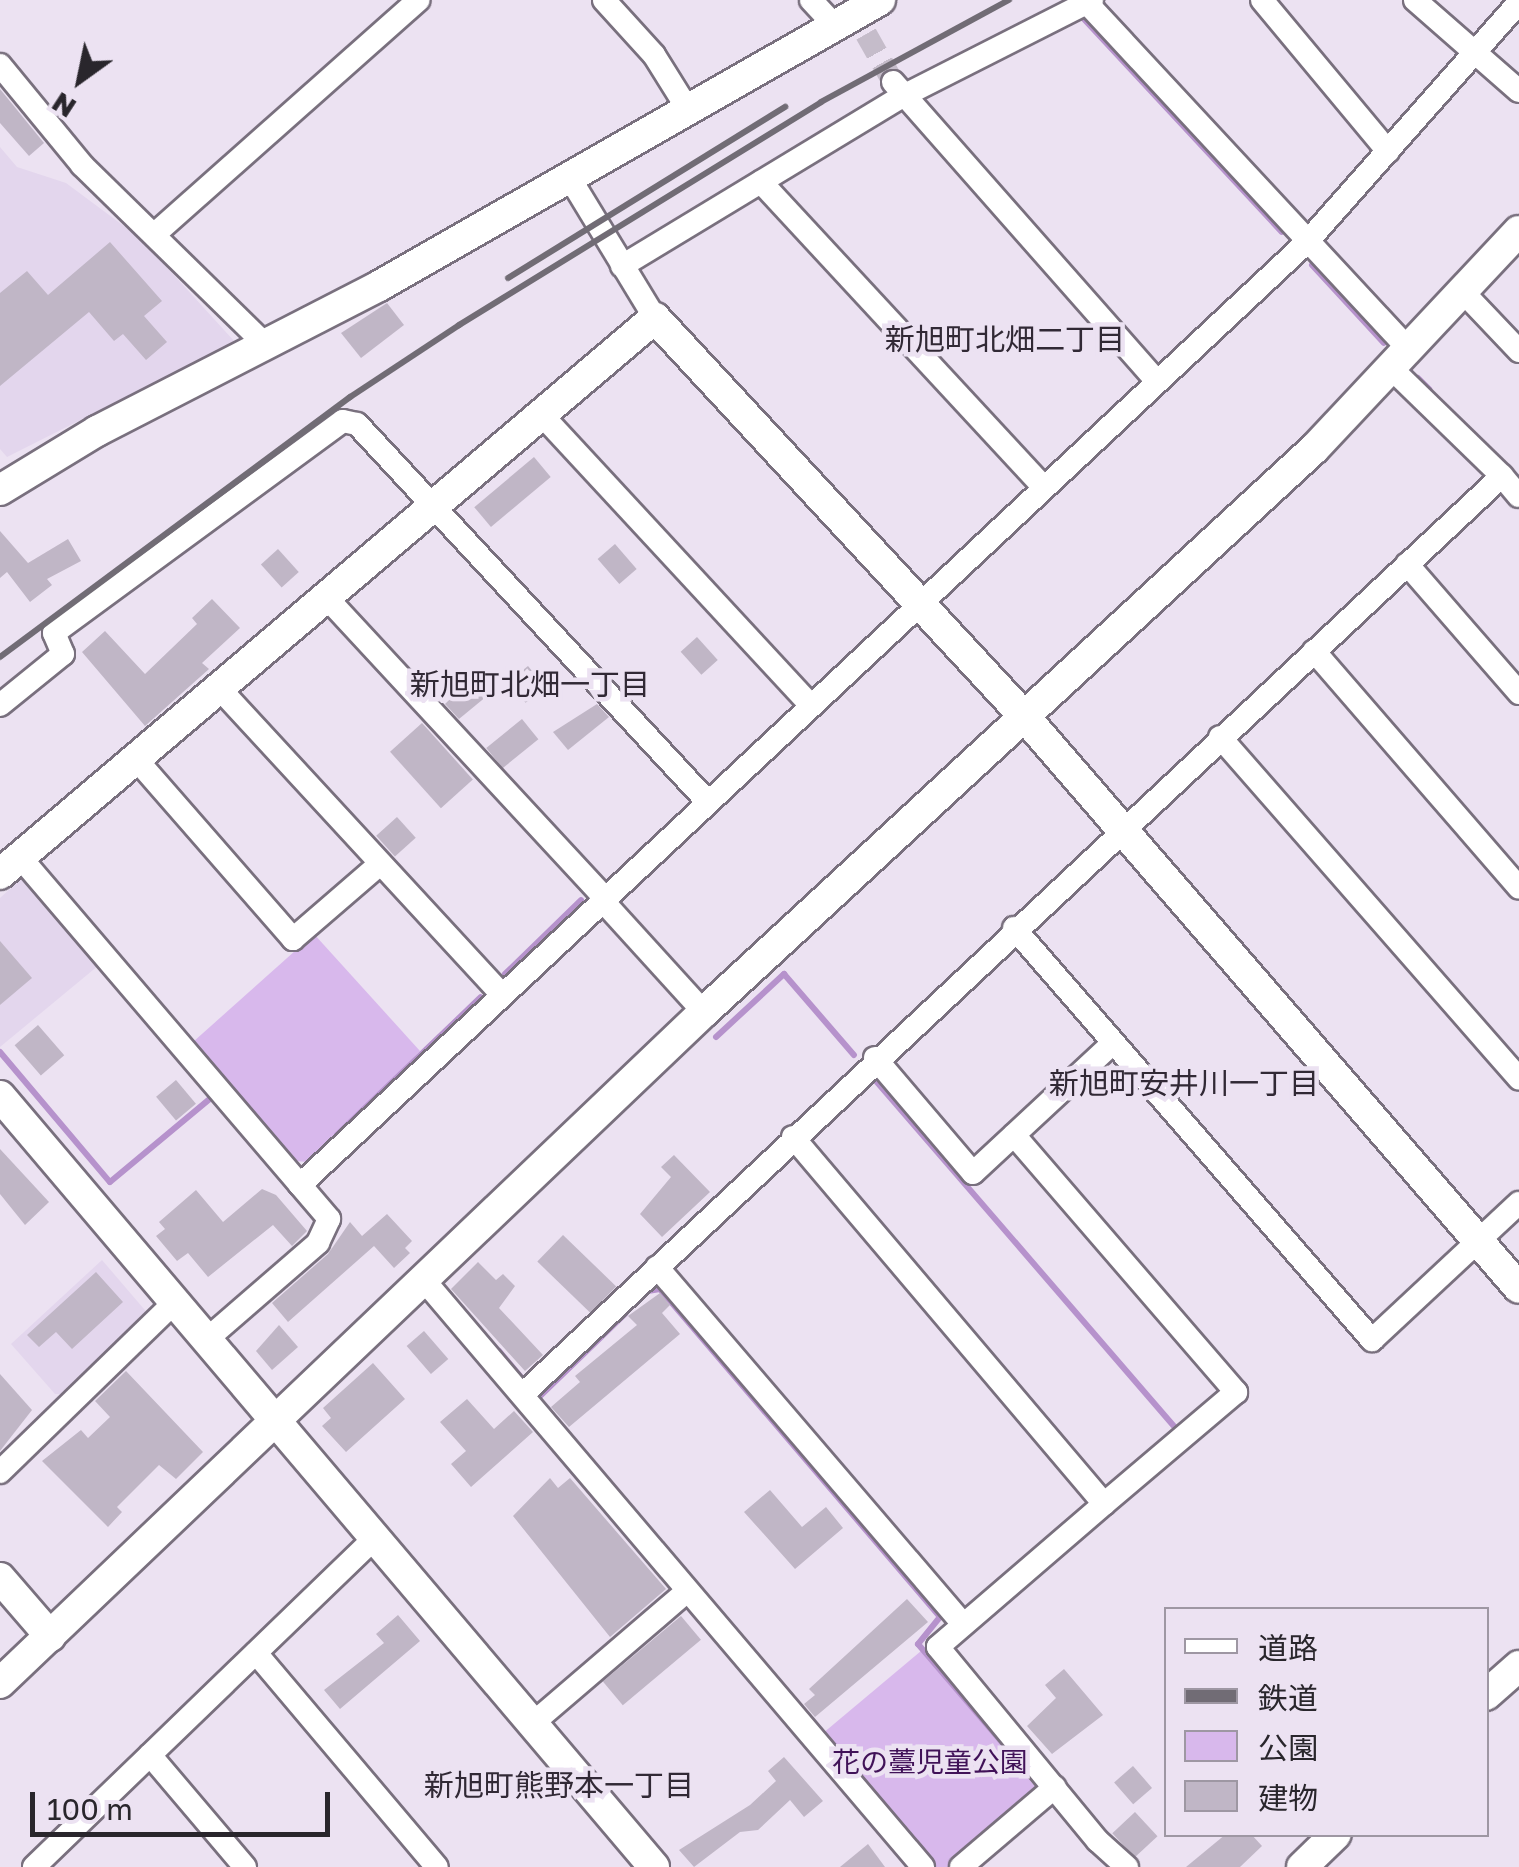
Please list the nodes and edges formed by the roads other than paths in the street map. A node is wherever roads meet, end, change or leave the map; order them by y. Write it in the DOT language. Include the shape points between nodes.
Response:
graph roads {
  1 [pos="418,0"];
  2 [pos="604,0"];
  3 [pos="812,0"];
  4 [pos="1262,0"];
  5 [pos="1415,0"];
  6 [pos="1089,1"];
  7 [pos="1519,2"];
  8 [pos="858,18"];
  9 [pos="1476,52"];
  10 [pos="0,66"];
  11 [pos="898,89"];
  12 [pos="1519,91"];
  13 [pos="689,111"];
  14 [pos="1388,151"];
  15 [pos="571,180"];
  16 [pos="761,182"];
  17 [pos="156,232"];
  18 [pos="1519,232"];
  19 [pos="1308,242"];
  20 [pos="622,266"];
  21 [pos="1464,293"];
  22 [pos="655,318"];
  23 [pos="266,345"];
  24 [pos="1519,351"];
  25 [pos="1402,360"];
  26 [pos="1158,381"];
  27 [pos="541,414"];
  28 [pos="1502,476"];
  29 [pos="1043,486"];
  30 [pos="0,490"];
  31 [pos="1519,496"];
  32 [pos="433,505"];
  33 [pos="1408,564"];
  34 [pos="326,597"];
  35 [pos="919,603"];
  36 [pos="1314,651"];
  37 [pos="219,688"];
  38 [pos="1519,693"];
  39 [pos="810,704"];
  40 [pos="0,706"];
  41 [pos="1024,716"];
  42 [pos="1220,737"];
  43 [pos="136,759"];
  44 [pos="706,801"];
  45 [pos="1122,828"];
  46 [pos="380,864"];
  47 [pos="10,866"];
  48 [pos="1519,888"];
  49 [pos="602,898"];
  50 [pos="1014,928"];
  51 [pos="500,994"];
  52 [pos="704,1012"];
  53 [pos="1113,1043"];
  54 [pos="875,1058"];
  55 [pos="1519,1078"];
  56 [pos="0,1096"];
  57 [pos="1014,1135"];
  58 [pos="793,1137"];
  59 [pos="300,1185"];
  60 [pos="1519,1203"];
  61 [pos="1478,1241"];
  62 [pos="657,1266"];
  63 [pos="423,1279"];
  64 [pos="1519,1288"];
  65 [pos="174,1304"];
  66 [pos="206,1340"];
  67 [pos="522,1395"];
  68 [pos="274,1420"];
  69 [pos="0,1472"];
  70 [pos="1104,1504"];
  71 [pos="375,1538"];
  72 [pos="0,1578"];
  73 [pos="687,1591"];
  74 [pos="963,1624"];
  75 [pos="50,1636"];
  76 [pos="256,1653"];
  77 [pos="1519,1666"];
  78 [pos="0,1684"];
  79 [pos="1489,1692"];
  80 [pos="532,1724"];
  81 [pos="150,1755"];
  82 [pos="1055,1787"];
  83 [pos="1333,1837"];
  84 [pos="38,1866"];
  85 [pos="245,1867"];
  86 [pos="437,1867"];
  87 [pos="654,1867"];
  88 [pos="923,1867"];
  89 [pos="961,1867"];
  90 [pos="1127,1867"];
  91 [pos="1302,1867"];
  1 -- 17 [label="street"];
  2 -- 13 [label="street" via="654,55"];
  3 -- 8 [label="street"];
  4 -- 14 [label="street"];
  5 -- 9 [label="street"];
  6 -- 11 [label="street"];
  6 -- 19 [label="street"];
  7 -- 9 [label="street"];
  8 -- 13 [label="street"];
  9 -- 12 [label="street"];
  9 -- 14 [label="street"];
  10 -- 17 [label="street" via="82,165"];
  11 -- 16 [label="street"];
  11 -- 26 [label="street"];
  13 -- 15 [label="street"];
  14 -- 19 [label="street"];
  15 -- 20 [label="street"];
  15 -- 23 [label="street"];
  16 -- 20 [label="street"];
  16 -- 29 [label="street"];
  17 -- 23 [label="street"];
  18 -- 21 [label="street"];
  19 -- 25 [label="street"];
  19 -- 26 [label="street"];
  20 -- 22 [label="street"];
  21 -- 24 [label="street"];
  21 -- 25 [label="street"];
  22 -- 27 [label="street"];
  22 -- 35 [label="street"];
  23 -- 30 [label="street" via="96,431"];
  25 -- 28 [label="street"];
  25 -- 41 [label="street"];
  26 -- 29 [label="street"];
  27 -- 32 [label="street"];
  27 -- 39 [label="street"];
  28 -- 31 [label="street"];
  28 -- 33 [label="street"];
  29 -- 35 [label="street"];
  32 -- 34 [label="street"];
  32 -- 40 [label="street" via="357,424 343,422 54,633 62,654"];
  32 -- 44 [label="street"];
  33 -- 36 [label="street"];
  33 -- 38 [label="street"];
  34 -- 37 [label="street"];
  34 -- 49 [label="street"];
  35 -- 39 [label="street"];
  35 -- 41 [label="street"];
  36 -- 42 [label="street"];
  36 -- 48 [label="street"];
  37 -- 43 [label="street"];
  37 -- 46 [label="street"];
  39 -- 44 [label="street"];
  41 -- 45 [label="street"];
  41 -- 52 [label="street"];
  42 -- 45 [label="street"];
  42 -- 55 [label="street"];
  43 -- 46 [label="street" via="293,939"];
  43 -- 47 [label="street"];
  44 -- 49 [label="street"];
  45 -- 50 [label="street"];
  45 -- 61 [label="street"];
  46 -- 51 [label="street"];
  47 -- 59 [label="street"];
  49 -- 51 [label="street"];
  49 -- 52 [label="street"];
  50 -- 53 [label="street"];
  50 -- 54 [label="street"];
  51 -- 59 [label="street"];
  52 -- 63 [label="street"];
  53 -- 57 [label="street"];
  53 -- 61 [label="street" via="1372,1340"];
  54 -- 57 [label="street" via="973,1173"];
  54 -- 58 [label="street"];
  56 -- 65 [label="street"];
  57 -- 70 [label="street" via="1236,1392"];
  58 -- 62 [label="street"];
  58 -- 70 [label="street"];
  59 -- 66 [label="street" via="329,1219 318,1243"];
  60 -- 61 [label="street"];
  61 -- 64 [label="street"];
  62 -- 67 [label="street"];
  62 -- 74 [label="street"];
  63 -- 67 [label="street"];
  63 -- 68 [label="street"];
  65 -- 66 [label="street"];
  65 -- 69 [label="street"];
  66 -- 68 [label="street"];
  67 -- 73 [label="street"];
  68 -- 71 [label="street"];
  68 -- 75 [label="street"];
  70 -- 74 [label="street"];
  71 -- 76 [label="street"];
  71 -- 80 [label="street"];
  72 -- 75 [label="street"];
  73 -- 80 [label="street"];
  73 -- 88 [label="street"];
  74 -- 82 [label="street" via="938,1647"];
  75 -- 78 [label="street"];
  76 -- 81 [label="street"];
  76 -- 86 [label="street"];
  77 -- 79 [label="street"];
  80 -- 87 [label="street"];
  81 -- 84 [label="street"];
  81 -- 85 [label="street"];
  82 -- 89 [label="street"];
  82 -- 90 [label="street"];
  83 -- 91 [label="street"];
}
